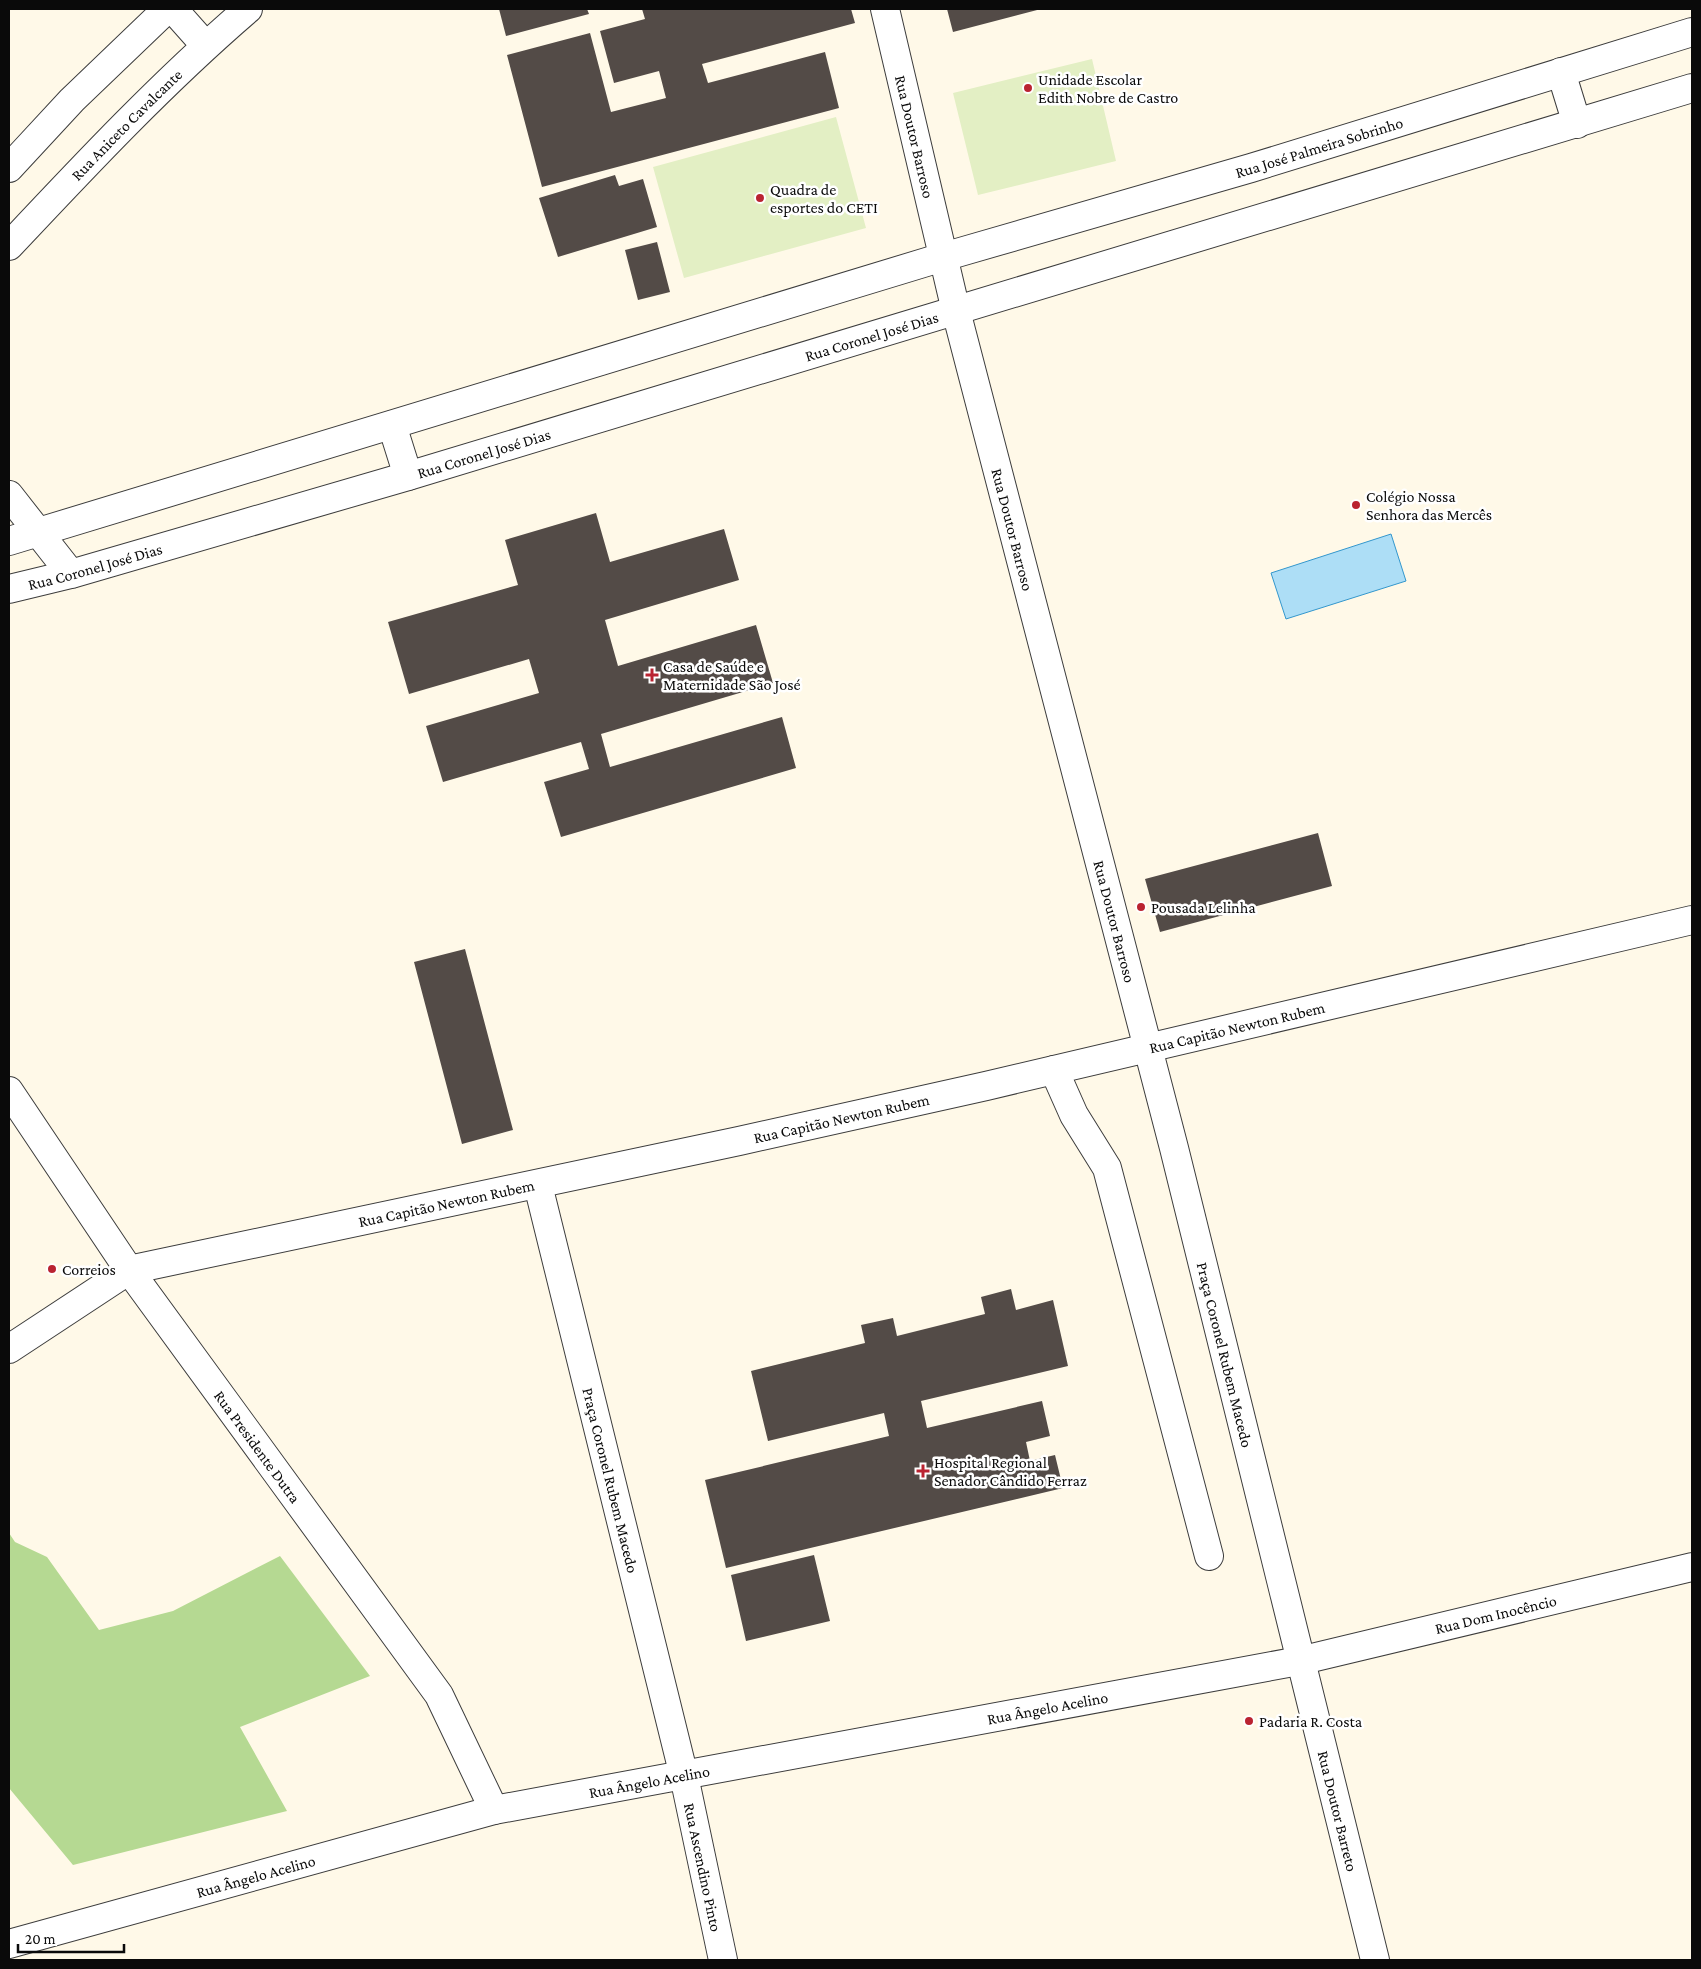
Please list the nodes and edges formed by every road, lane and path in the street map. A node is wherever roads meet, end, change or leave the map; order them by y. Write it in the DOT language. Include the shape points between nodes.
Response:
graph roads {
  1 [pos="167,9"];
  2 [pos="173,9"];
  3 [pos="248,9"];
  4 [pos="886,9"];
  5 [pos="1692,32"];
  6 [pos="205,45"];
  7 [pos="1561,72"];
  8 [pos="1692,88"];
  9 [pos="1692,103"];
  10 [pos="1577,124"];
  11 [pos="9,168"];
  12 [pos="9,246"];
  13 [pos="943,257"];
  14 [pos="956,311"];
  15 [pos="992,316"];
  16 [pos="392,425"];
  17 [pos="408,476"];
  18 [pos="9,495"];
  19 [pos="39,532"];
  20 [pos="9,540"];
  21 [pos="71,574"];
  22 [pos="9,589"];
  23 [pos="1692,920"];
  24 [pos="1148,1048"];
  25 [pos="1054,1070"];
  26 [pos="9,1091"];
  27 [pos="538,1185"];
  28 [pos="129,1270"];
  29 [pos="9,1349"];
  30 [pos="1209,1556"];
  31 [pos="1692,1567"];
  32 [pos="1299,1661"];
  33 [pos="684,1776"];
  34 [pos="494,1810"];
  35 [pos="9,1944"];
  36 [pos="724,1960"];
  37 [pos="1375,1960"];
  1 -- 11 [label="street" via="72,100"];
  2 -- 6 [label="street"];
  3 -- 6 [label="street, Rua Aniceto Cavalcante"];
  4 -- 13 [label="street, Rua Doutor Barroso"];
  5 -- 7 [label="street, Rua José Palmeira Sobrinho"];
  6 -- 12 [label="street, Rua Aniceto Cavalcante"];
  7 -- 10 [label="street"];
  7 -- 13 [label="street, Rua José Palmeira Sobrinho" via="1251,168"];
  8 -- 10 [label="street"];
  9 -- 15 [label="street"];
  10 -- 14 [label="street"];
  13 -- 14 [label="street, Rua Doutor Barroso"];
  13 -- 16 [label="street"];
  14 -- 17 [label="street, Rua Coronel José Dias"];
  14 -- 24 [label="street, Rua Doutor Barroso"];
  16 -- 17 [label="street"];
  16 -- 19 [label="street"];
  17 -- 21 [label="street, Rua Coronel José Dias"];
  18 -- 19 [label="street"];
  19 -- 20 [label="street"];
  19 -- 21 [label="street"];
  21 -- 22 [label="street, Rua Coronel José Dias"];
  23 -- 24 [label="street, Rua Capitão Newton Rubem"];
  24 -- 25 [label="street, Rua Capitão Newton Rubem"];
  24 -- 32 [label="street, Praça Coronel Rubem Macedo"];
  25 -- 27 [label="street, Rua Capitão Newton Rubem"];
  25 -- 30 [label="street" via="1074,1115 1107,1168"];
  26 -- 28 [label="street, Rua Presidente Dutra"];
  27 -- 28 [label="street, Rua Capitão Newton Rubem"];
  27 -- 33 [label="street, Praça Coronel Rubem Macedo"];
  28 -- 29 [label="street, Rua Capitão Newton Rubem"];
  28 -- 34 [label="street, Rua Presidente Dutra" via="439,1695"];
  31 -- 32 [label="street, Rua Dom Inocêncio"];
  32 -- 33 [label="street, Rua Ângelo Acelino"];
  32 -- 37 [label="street, Rua Doutor Barreto"];
  33 -- 34 [label="street, Rua Ângelo Acelino"];
  33 -- 36 [label="street, Rua Ascendino Pinto"];
  34 -- 35 [label="street, Rua Ângelo Acelino"];
}
